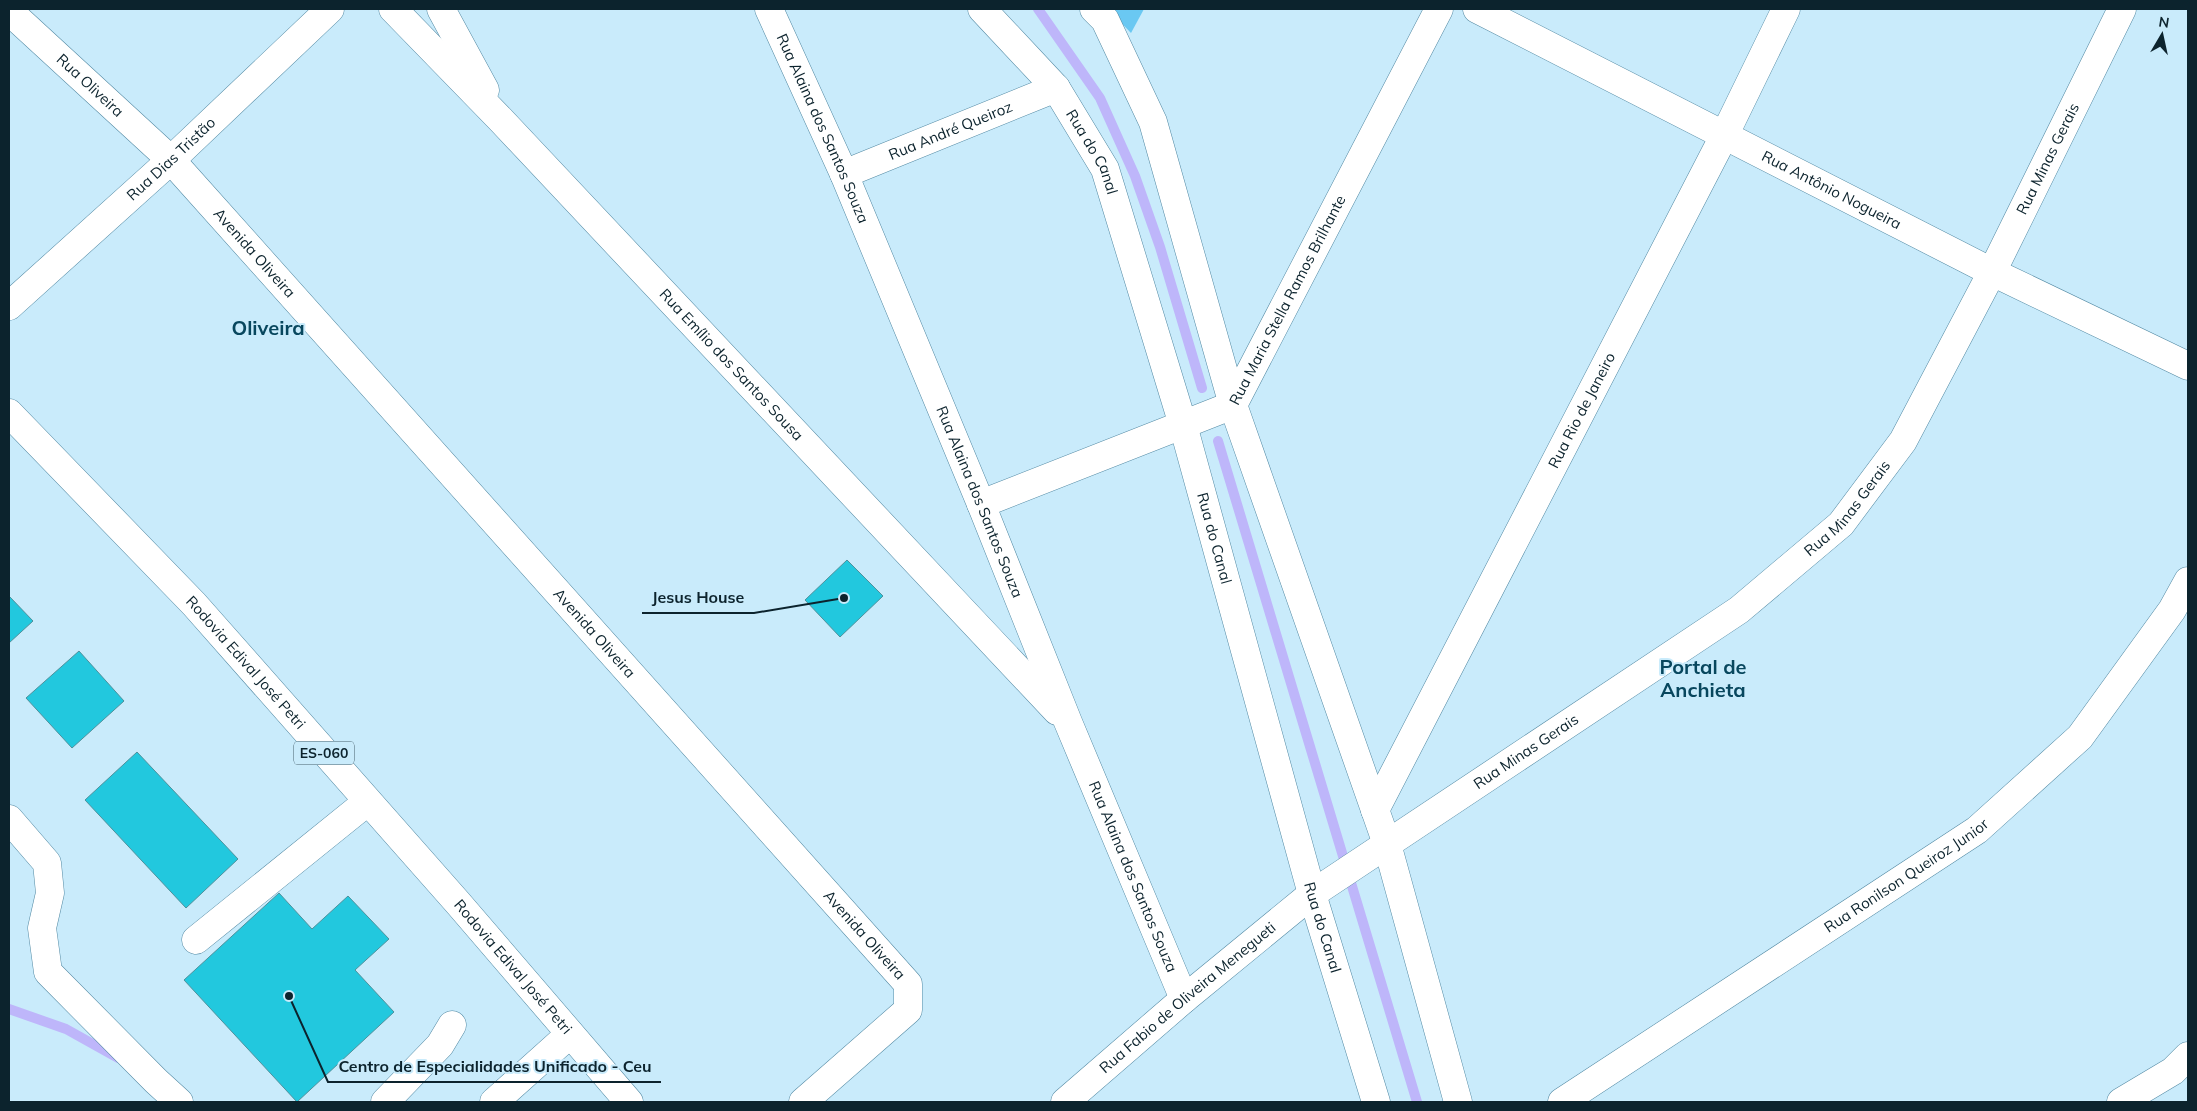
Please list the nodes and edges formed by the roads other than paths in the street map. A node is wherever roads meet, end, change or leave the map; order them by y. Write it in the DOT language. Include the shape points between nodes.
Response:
graph roads {
  1 [pos="330,9"];
  2 [pos="393,9"];
  3 [pos="441,9"];
  4 [pos="769,9"];
  5 [pos="982,9"];
  6 [pos="1094,9"];
  7 [pos="1439,9"];
  8 [pos="1477,9"];
  9 [pos="1786,9"];
  10 [pos="2122,9"];
  11 [pos="9,11"];
  12 [pos="1056,88"];
  13 [pos="501,120"];
  14 [pos="1725,134"];
  15 [pos="171,160"];
  16 [pos="844,174"];
  17 [pos="1992,272"];
  18 [pos="9,306"];
  19 [pos="2188,366"];
  20 [pos="1233,406"];
  21 [pos="9,413"];
  22 [pos="1183,425"];
  23 [pos="9,435"];
  24 [pos="981,504"];
  25 [pos="2188,581"];
  26 [pos="1068,722"];
  27 [pos="362,807"];
  28 [pos="1375,810"];
  29 [pos="9,819"];
  30 [pos="1380,849"];
  31 [pos="1322,887"];
  32 [pos="196,940"];
  33 [pos="1184,999"];
  34 [pos="452,1025"];
  35 [pos="565,1039"];
  36 [pos="2188,1056"];
  37 [pos="179,1102"];
  38 [pos="385,1102"];
  39 [pos="494,1102"];
  40 [pos="612,1102"];
  41 [pos="629,1102"];
  42 [pos="804,1102"];
  43 [pos="1065,1102"];
  44 [pos="1376,1102"];
  45 [pos="1458,1102"];
  46 [pos="1562,1102"];
  47 [pos="2121,1102"];
  1 -- 15 [label="street, Rua Dias Tristão"];
  2 -- 13 [label="street, Rua Emílio dos Santos Sousa"];
  3 -- 13 [label="street"];
  4 -- 16 [label="street, Rua Alaina dos Santos Souza"];
  5 -- 12 [label="street, Rua do Canal"];
  6 -- 20 [label="street" via="1105,20 1153,122"];
  7 -- 20 [label="street, Rua Maria Stella Ramos Brilhante"];
  8 -- 14 [label="street, Rua Antônio Nogueira"];
  9 -- 14 [label="street, Rua Rio de Janeiro"];
  10 -- 17 [label="street, Rua Minas Gerais"];
  11 -- 15 [label="street, Rua Oliveira"];
  12 -- 16 [label="street, Rua André Queiroz"];
  12 -- 22 [label="street, Rua do Canal" via="1105,169"];
  13 -- 26 [label="street, Rua Emílio dos Santos Sousa"];
  14 -- 17 [label="street, Rua Antônio Nogueira"];
  14 -- 28 [label="street, Rua Rio de Janeiro"];
  15 -- 18 [label="street, Rua Dias Tristão"];
  15 -- 42 [label="street, Avenida Oliveira" via="908,984 908,1010"];
  16 -- 24 [label="street, Rua Alaina dos Santos Souza"];
  17 -- 19 [label="street, Rua Antônio Nogueira"];
  17 -- 30 [label="street, Rua Minas Gerais" via="1903,441 1841,524 1739,610"];
  20 -- 22 [label="street, Rua Maria Stella Ramos Brilhante"];
  20 -- 28 [label="street"];
  21 -- 27 [label="street, Rodovia Edival José Petri / ES-060" via="194,604"];
  22 -- 24 [label="street, Rua Maria Stella Ramos Brilhante"];
  22 -- 31 [label="street, Rua do Canal"];
  23 -- 27 [label="street, Rodovia Edival José Petri / ES-060" via="169,599"];
  24 -- 26 [label="street, Rua Alaina dos Santos Souza"];
  25 -- 46 [label="street, Rua Ronilson Queiroz Junior" via="2172,610 2080,737 1977,830"];
  26 -- 33 [label="street, Rua Alaina dos Santos Souza"];
  27 -- 32 [label="street"];
  27 -- 35 [label="street, Rodovia Edival José Petri / ES-060"];
  28 -- 30 [label="street"];
  29 -- 37 [label="street" via="47,863 50,893 42,928 48,972"];
  30 -- 31 [label="street, Rua Minas Gerais"];
  30 -- 45 [label="street"];
  31 -- 33 [label="street, Rua Fabio de Oliveira Menegueti"];
  31 -- 44 [label="street, Rua do Canal"];
  33 -- 43 [label="street, Rua Fabio de Oliveira Menegueti"];
  34 -- 38 [label="street" via="440,1045"];
  35 -- 39 [label="street"];
  35 -- 40 [label="street, Rodovia Edival José Petri / ES-060"];
  35 -- 41 [label="street, Rodovia Edival José Petri / ES-060"];
  36 -- 47 [label="street" via="2173,1071"];
}
